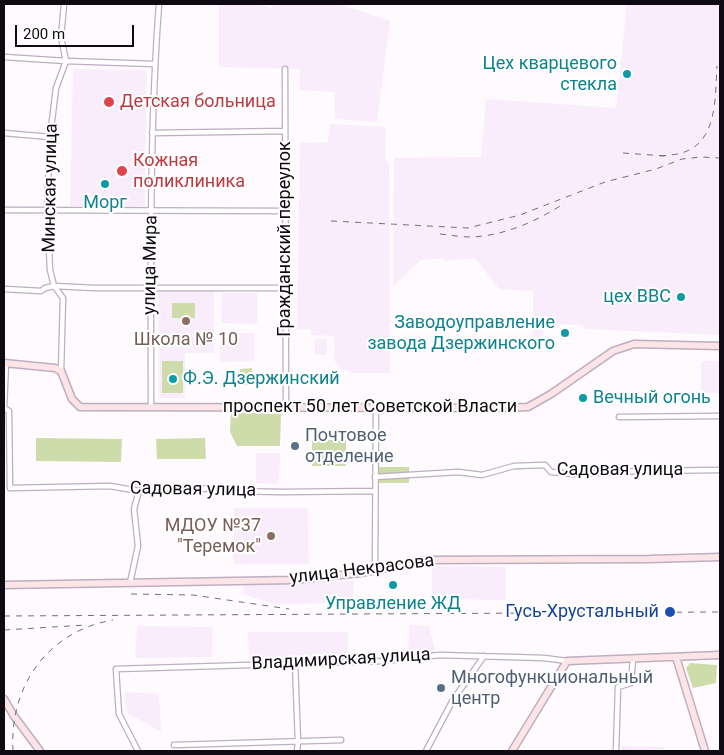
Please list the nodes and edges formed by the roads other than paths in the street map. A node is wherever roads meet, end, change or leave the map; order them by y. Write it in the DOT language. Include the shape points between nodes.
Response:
graph roads {
  1 [pos="64,4"];
  2 [pos="159,4"];
  3 [pos="4,57"];
  4 [pos="66,61"];
  5 [pos="154,64"];
  6 [pos="285,69"];
  7 [pos="285,130"];
  8 [pos="4,133"];
  9 [pos="152,133"];
  10 [pos="50,137"];
  11 [pos="4,210"];
  12 [pos="152,210"];
  13 [pos="47,211"];
  14 [pos="285,211"];
  15 [pos="54,286"];
  16 [pos="286,288"];
  17 [pos="4,289"];
  18 [pos="150,289"];
  19 [pos="720,346"];
  20 [pos="5,363"];
  21 [pos="58,369"];
  22 [pos="151,406"];
  23 [pos="286,408"];
  24 [pos="376,408"];
  25 [pos="720,416"];
  26 [pos="619,417"];
  27 [pos="720,470"];
  28 [pos="375,477"];
  29 [pos="139,491"];
  30 [pos="375,491"];
  31 [pos="720,557"];
  32 [pos="374,570"];
  33 [pos="130,583"];
  34 [pos="4,585"];
  35 [pos="720,655"];
  36 [pos="484,656"];
  37 [pos="676,657"];
  38 [pos="633,658"];
  39 [pos="567,661"];
  40 [pos="296,663"];
  41 [pos="4,699"];
  42 [pos="341,740"];
  43 [pos="298,742"];
  44 [pos="174,745"];
  45 [pos="40,751"];
  46 [pos="138,751"];
  47 [pos="297,751"];
  48 [pos="426,751"];
  49 [pos="512,751"];
  50 [pos="616,751"];
  51 [pos="705,751"];
  1 -- 4 [label="street" via="61,37"];
  2 -- 5 [label="street, улица Мира"];
  3 -- 4 [label="street"];
  4 -- 5 [label="street"];
  4 -- 10 [label="street, Минская улица" via="56,88"];
  5 -- 9 [label="street, улица Мира"];
  6 -- 7 [label="street, Гражданский переулок"];
  7 -- 9 [label="street"];
  7 -- 14 [label="street, Гражданский переулок"];
  8 -- 10 [label="street"];
  9 -- 12 [label="street, улица Мира"];
  10 -- 13 [label="street, Минская улица"];
  11 -- 13 [label="street"];
  12 -- 13 [label="street"];
  12 -- 14 [label="street"];
  12 -- 18 [label="street, улица Мира"];
  13 -- 15 [label="street, Минская улица" via="52,229 48,248"];
  14 -- 16 [label="street, Гражданский переулок"];
  15 -- 17 [label="street" via="41,291"];
  15 -- 18 [label="street"];
  15 -- 21 [label="street, Минская улица" via="63,298"];
  16 -- 18 [label="street"];
  16 -- 23 [label="street, Гражданский переулок"];
  18 -- 22 [label="street, улица Мира"];
  19 -- 24 [label="street, проспект 50 лет Советской Власти" via="634,344 613,351 528,407"];
  20 -- 21 [label="street"];
  20 -- 29 [label="street, Садовая улица" via="4,408 9,411 10,488 110,486"];
  21 -- 22 [label="street, проспект 50 лет Советской Власти" via="72,399 80,407"];
  22 -- 23 [label="street, проспект 50 лет Советской Власти"];
  23 -- 24 [label="street, проспект 50 лет Советской Власти"];
  24 -- 28 [label="street"];
  25 -- 26 [label="street"];
  27 -- 28 [label="street, Садовая улица" via="573,474 551,472 545,465 537,465 514,466 482,475 458,472"];
  28 -- 30 [label="street"];
  29 -- 30 [label="street, Садовая улица" via="147,488 199,488 254,492"];
  29 -- 33 [label="street" via="134,509 138,546"];
  30 -- 32 [label="street"];
  31 -- 32 [label="street, улица Некрасова" via="430,560"];
  32 -- 33 [label="street, улица Некрасова" via="293,580"];
  33 -- 34 [label="street, улица Некрасова"];
  35 -- 37 [label="street"];
  36 -- 39 [label="street, Владимирская улица"];
  36 -- 40 [label="street, Владимирская улица" via="440,655"];
  36 -- 48 [label="street" via="453,700"];
  37 -- 38 [label="street"];
  37 -- 51 [label="street"];
  38 -- 39 [label="street"];
  38 -- 50 [label="street" via="631,683 618,687"];
  39 -- 49 [label="street"];
  40 -- 43 [label="street"];
  40 -- 46 [label="street, Владимирская улица" via="116,669 119,714"];
  41 -- 45 [label="street"];
  42 -- 43 [label="street"];
  43 -- 44 [label="street"];
  43 -- 47 [label="street"];
}
